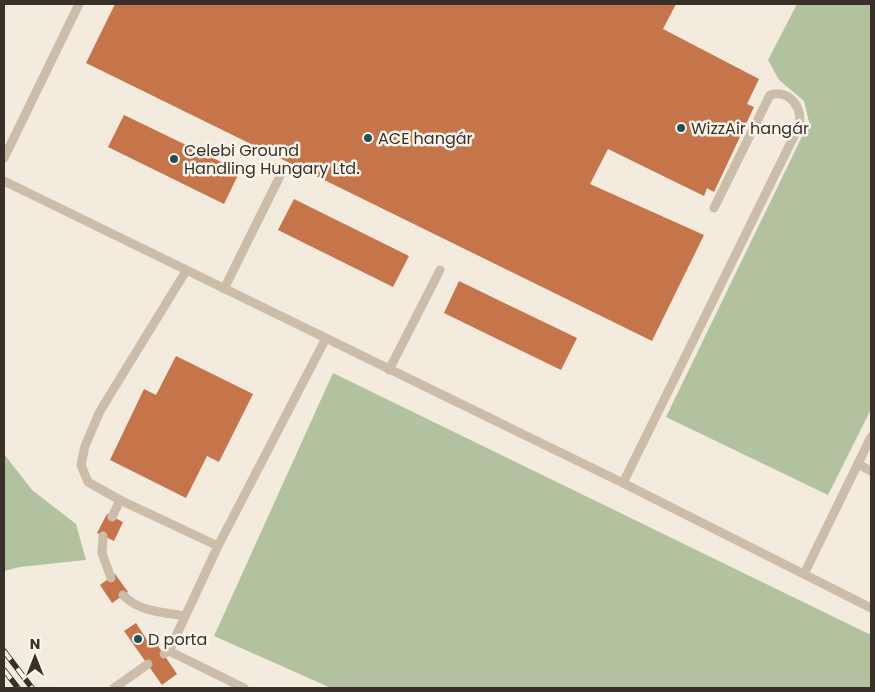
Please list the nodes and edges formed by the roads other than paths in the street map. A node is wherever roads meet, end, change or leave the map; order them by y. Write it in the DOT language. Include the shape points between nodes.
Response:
graph roads {
  1 [pos="79,4"];
  2 [pos="4,158"];
  3 [pos="282,172"];
  4 [pos="4,181"];
  5 [pos="714,208"];
  6 [pos="440,270"];
  7 [pos="186,271"];
  8 [pos="224,289"];
  9 [pos="325,340"];
  10 [pos="389,370"];
  11 [pos="871,437"];
  12 [pos="858,464"];
  13 [pos="871,471"];
  14 [pos="623,482"];
  15 [pos="120,500"];
  16 [pos="112,517"];
  17 [pos="103,536"];
  18 [pos="218,546"];
  19 [pos="804,574"];
  20 [pos="111,578"];
  21 [pos="123,595"];
  22 [pos="871,608"];
  23 [pos="185,616"];
  24 [pos="148,664"];
  25 [pos="114,688"];
  26 [pos="244,688"];
  1 -- 2 [label="lane"];
  3 -- 8 [label="lane"];
  4 -- 7 [label="lane"];
  5 -- 14 [label="lane" via="770,95 785,94 799,109 799,126"];
  6 -- 10 [label="lane"];
  7 -- 8 [label="lane"];
  7 -- 15 [label="lane" via="100,411 85,446 81,465 88,482"];
  8 -- 9 [label="lane"];
  9 -- 10 [label="lane"];
  9 -- 18 [label="lane"];
  10 -- 14 [label="lane"];
  11 -- 12 [label="lane"];
  12 -- 13 [label="lane"];
  12 -- 19 [label="lane"];
  14 -- 19 [label="lane"];
  15 -- 16 [label="lane"];
  15 -- 18 [label="lane"];
  17 -- 20 [label="lane" via="102,553"];
  18 -- 23 [label="lane"];
  19 -- 22 [label="lane"];
  21 -- 23 [label="lane" via="140,608"];
  23 -- 26 [label="lane" via="166,653"];
  24 -- 25 [label="lane"];
}
